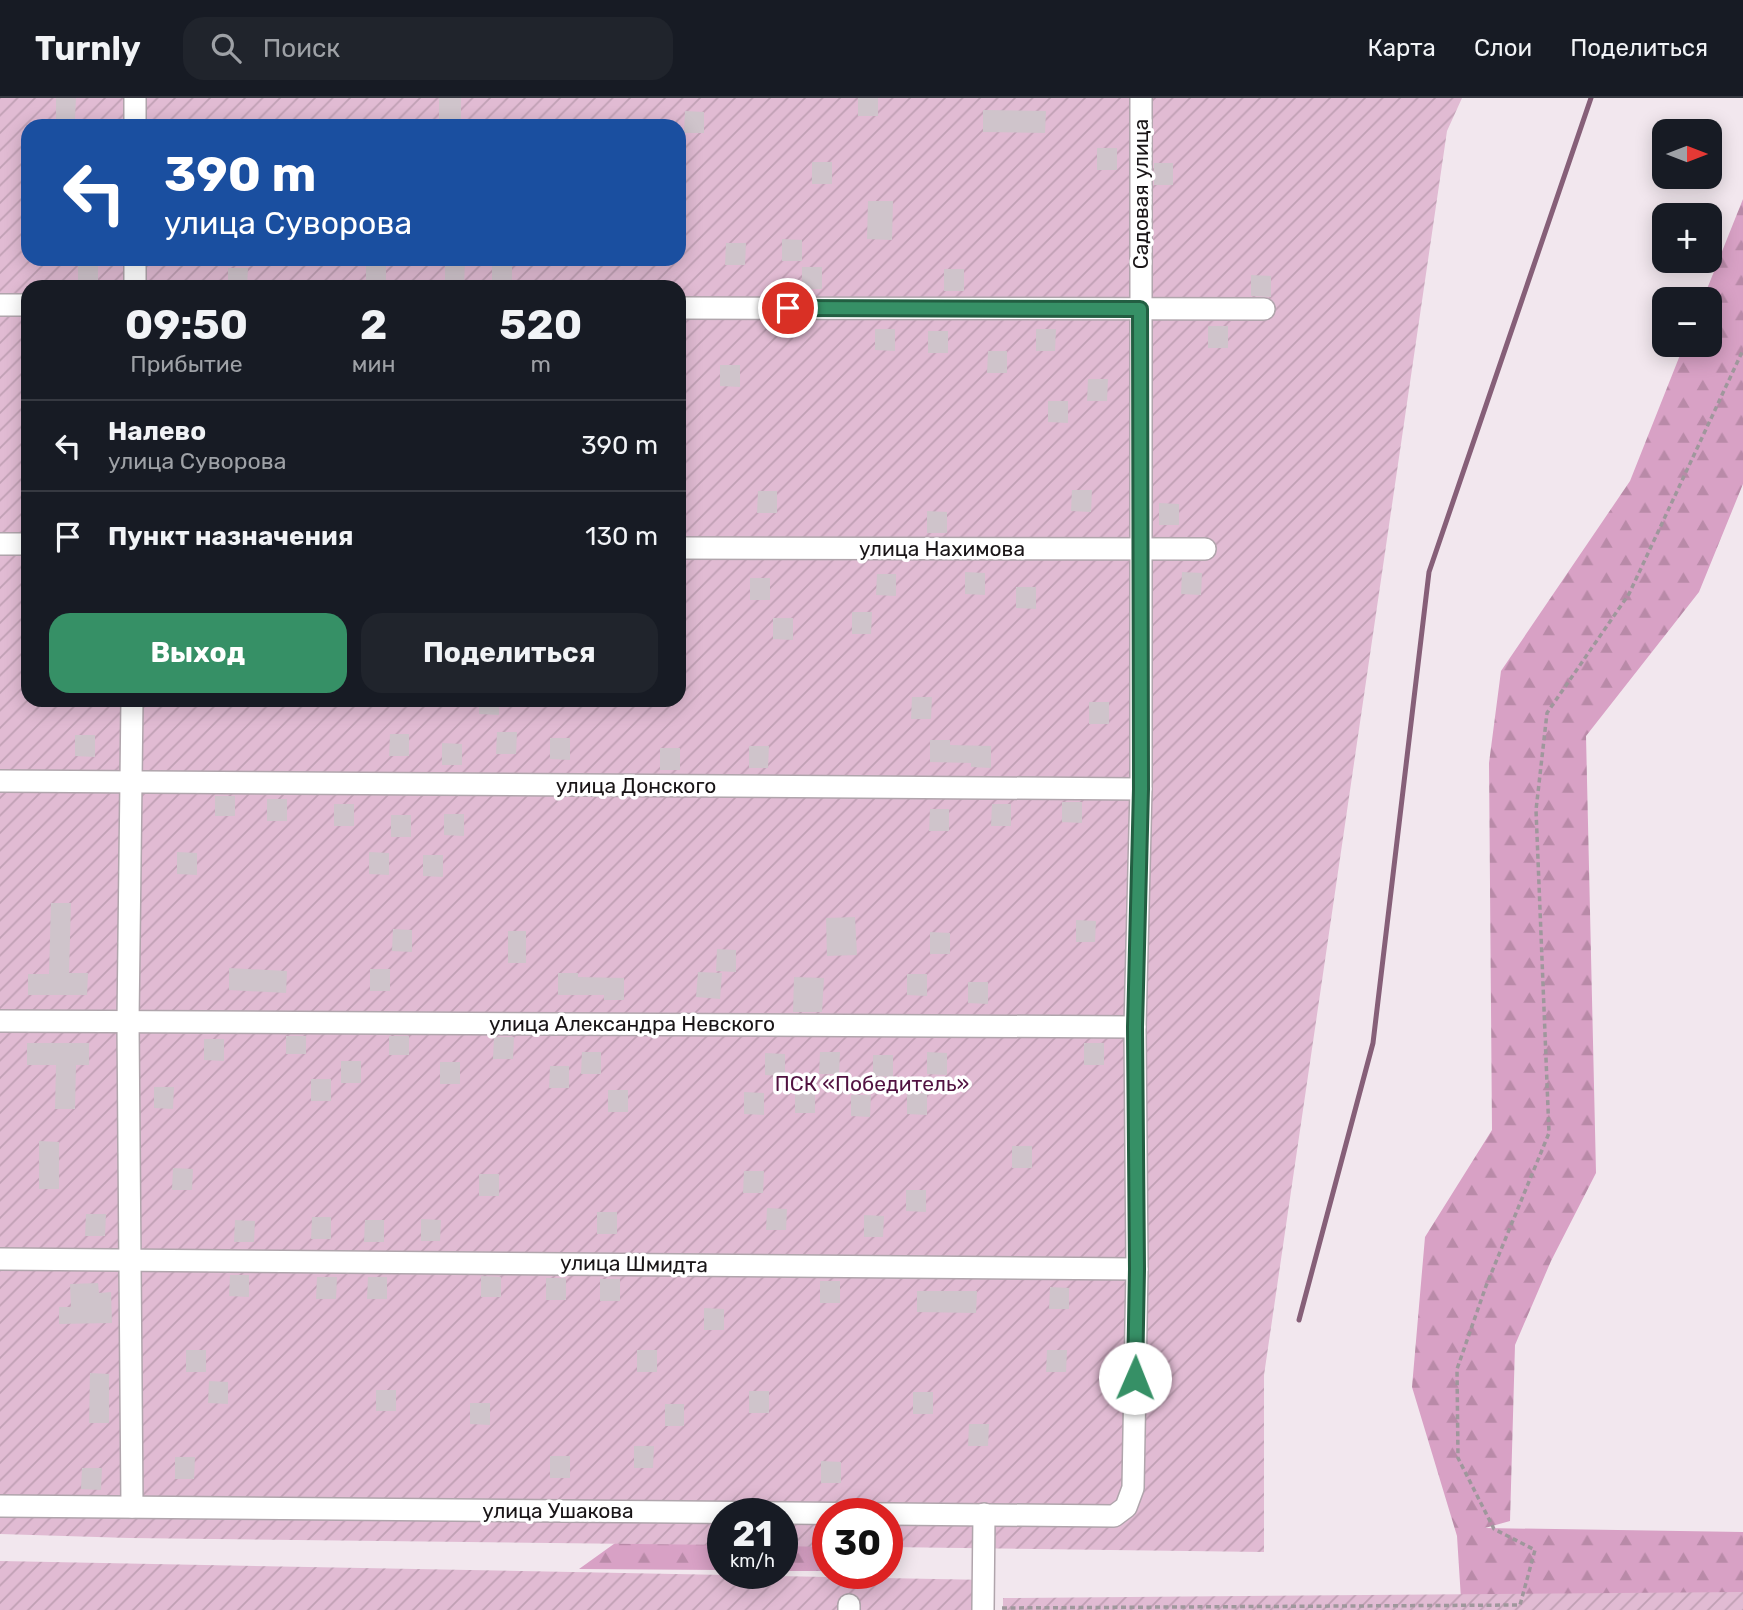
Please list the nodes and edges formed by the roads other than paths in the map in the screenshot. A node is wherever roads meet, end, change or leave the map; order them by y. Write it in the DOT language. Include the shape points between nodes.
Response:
graph roads {
  1 [pos="135,98"];
  2 [pos="1141,98"];
  3 [pos="135,119"];
  4 [pos="0,305"];
  5 [pos="21,305"];
  6 [pos="686,308"];
  7 [pos="1140,309"];
  8 [pos="1265,309"];
  9 [pos="0,544"];
  10 [pos="21,544"];
  11 [pos="686,548"];
  12 [pos="1205,549"];
  13 [pos="1140,551"];
  14 [pos="132,707"];
  15 [pos="0,782"];
  16 [pos="131,782"];
  17 [pos="1141,789"];
  18 [pos="0,1021"];
  19 [pos="128,1022"];
  20 [pos="1135,1027"];
  21 [pos="0,1259"];
  22 [pos="131,1259"];
  23 [pos="1137,1269"];
  24 [pos="0,1506"];
  25 [pos="132,1507"];
  26 [pos="1126,1507"];
  27 [pos="984,1514"];
  28 [pos="983,1604"];
  1 -- 3 [label="street"];
  2 -- 7 [label="street, Садовая улица"];
  4 -- 5 [label="street"];
  6 -- 7 [label="street"];
  7 -- 8 [label="street"];
  7 -- 13 [label="street, Садовая улица"];
  9 -- 10 [label="street"];
  11 -- 13 [label="street, улица Нахимова"];
  12 -- 13 [label="street, улица Нахимова"];
  13 -- 17 [label="street, Садовая улица"];
  14 -- 16 [label="street"];
  15 -- 16 [label="street, улица Донского"];
  16 -- 17 [label="street, улица Донского"];
  16 -- 19 [label="street"];
  17 -- 20 [label="street, Садовая улица"];
  18 -- 19 [label="street, улица Александра Невского"];
  19 -- 20 [label="street, улица Александра Невского"];
  19 -- 22 [label="street"];
  20 -- 23 [label="street, Садовая улица"];
  21 -- 22 [label="street, улица Шмидта"];
  22 -- 23 [label="street, улица Шмидта"];
  22 -- 25 [label="street"];
  23 -- 26 [label="street, Садовая улица" via="1133,1488"];
  24 -- 25 [label="street, улица Ушакова"];
  25 -- 27 [label="street, улица Ушакова"];
  26 -- 27 [label="street, улица Ушакова" via="1114,1516"];
  27 -- 28 [label="street"];
}
